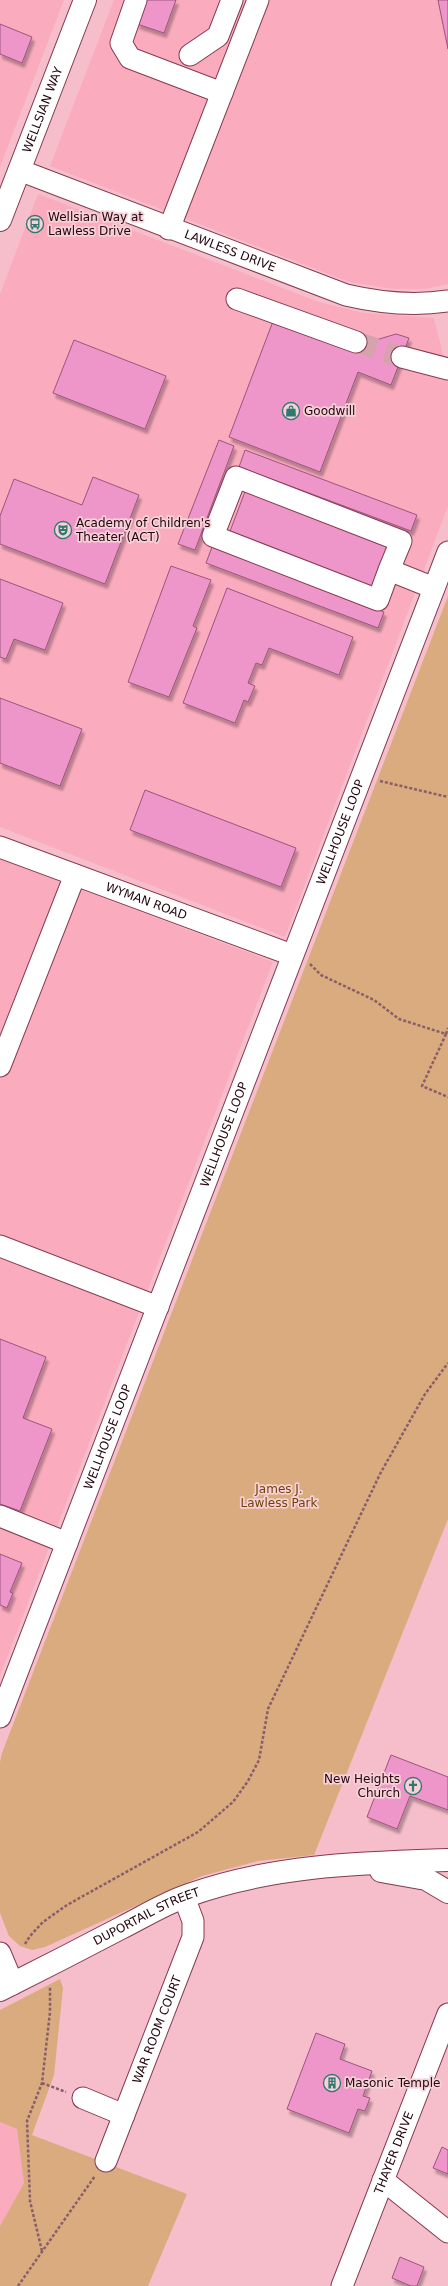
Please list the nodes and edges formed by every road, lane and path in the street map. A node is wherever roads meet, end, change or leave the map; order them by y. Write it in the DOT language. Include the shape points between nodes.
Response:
graph roads {
  1 [pos="85,0"];
  2 [pos="136,0"];
  3 [pos="232,0"];
  4 [pos="258,0"];
  5 [pos="190,54"];
  6 [pos="222,93"];
  7 [pos="19,170"];
  8 [pos="5,191"];
  9 [pos="0,220"];
  10 [pos="169,229"];
  11 [pos="238,299"];
  12 [pos="448,302"];
  13 [pos="356,342"];
  14 [pos="402,357"];
  15 [pos="448,369"];
  16 [pos="448,552"];
  17 [pos="390,570"];
  18 [pos="434,588"];
  19 [pos="363,772"];
  20 [pos="448,797"];
  21 [pos="0,847"];
  22 [pos="75,875"];
  23 [pos="292,955"];
  24 [pos="448,1028"];
  25 [pos="446,1034"];
  26 [pos="0,1066"];
  27 [pos="448,1097"];
  28 [pos="0,1246"];
  29 [pos="158,1307"];
  30 [pos="448,1363"];
  31 [pos="0,1516"];
  32 [pos="67,1543"];
  33 [pos="0,1716"];
  34 [pos="448,1860"];
  35 [pos="302,1870"];
  36 [pos="448,1892"];
  37 [pos="184,1897"];
  38 [pos="25,1944"];
  39 [pos="0,1953"];
  40 [pos="50,1986"];
  41 [pos="6,1987"];
  42 [pos="447,2013"];
  43 [pos="42,2083"];
  44 [pos="83,2098"];
  45 [pos="124,2115"];
  46 [pos="106,2161"];
  47 [pos="383,2180"];
  48 [pos="448,2232"];
  49 [pos="42,2251"];
  50 [pos="18,2286"];
  51 [pos="342,2286"];
  1 -- 7 [label="main road, WELLSIAN WAY"];
  2 -- 6 [label="street" via="120,43 130,58"];
  3 -- 5 [label="street" via="218,36"];
  4 -- 6 [label="street"];
  6 -- 10 [label="street"];
  7 -- 8 [label="main road, WELLSIAN WAY"];
  7 -- 10 [label="street, LAWLESS DRIVE"];
  8 -- 9 [label="main road, WELLSIAN WAY"];
  10 -- 12 [label="street, LAWLESS DRIVE" via="365,300 403,304"];
  11 -- 13 [label="street"];
  14 -- 15 [label="street"];
  16 -- 18 [label="street, WELLHOUSE LOOP"];
  17 -- 17 [label="street" via="378,600 213,536 236,477 401,541"];
  17 -- 18 [label="street"];
  18 -- 19 [label="street, WELLHOUSE LOOP"];
  19 -- 20 [label="path" via="383,782"];
  19 -- 23 [label="street, WELLHOUSE LOOP"];
  21 -- 22 [label="street, WYMAN ROAD"];
  22 -- 23 [label="street, WYMAN ROAD"];
  22 -- 26 [label="street"];
  23 -- 25 [label="path" via="307,962 321,975 374,1000 399,1019"];
  23 -- 29 [label="street, WELLHOUSE LOOP"];
  24 -- 25 [label="path"];
  25 -- 27 [label="path" via="422,1086"];
  28 -- 29 [label="street"];
  29 -- 32 [label="street, WELLHOUSE LOOP"];
  30 -- 38 [label="path" via="425,1394 377,1481 268,1709 259,1760 248,1782 233,1802 198,1832 68,1905 43,1922"];
  31 -- 32 [label="street"];
  32 -- 33 [label="street, WELLHOUSE LOOP"];
  34 -- 35 [label="main road, DUPORTAIL STREET" via="363,1862"];
  35 -- 36 [label="main road, DUPORTAIL STREET" via="344,1868 384,1871 426,1879"];
  35 -- 37 [label="main road, DUPORTAIL STREET" via="255,1876"];
  37 -- 41 [label="main road, DUPORTAIL STREET"];
  37 -- 45 [label="street, WAR ROOM COURT" via="192,1917 193,1937"];
  39 -- 41 [label="street"];
  40 -- 43 [label="path" via="50,2012"];
  42 -- 47 [label="street, THAYER DRIVE"];
  43 -- 44 [label="path"];
  43 -- 49 [label="path" via="27,2121 30,2201"];
  44 -- 45 [label="street"];
  45 -- 46 [label="street, WAR ROOM COURT"];
  46 -- 49 [label="path"];
  47 -- 48 [label="street"];
  47 -- 51 [label="street, THAYER DRIVE"];
  49 -- 50 [label="path"];
}
